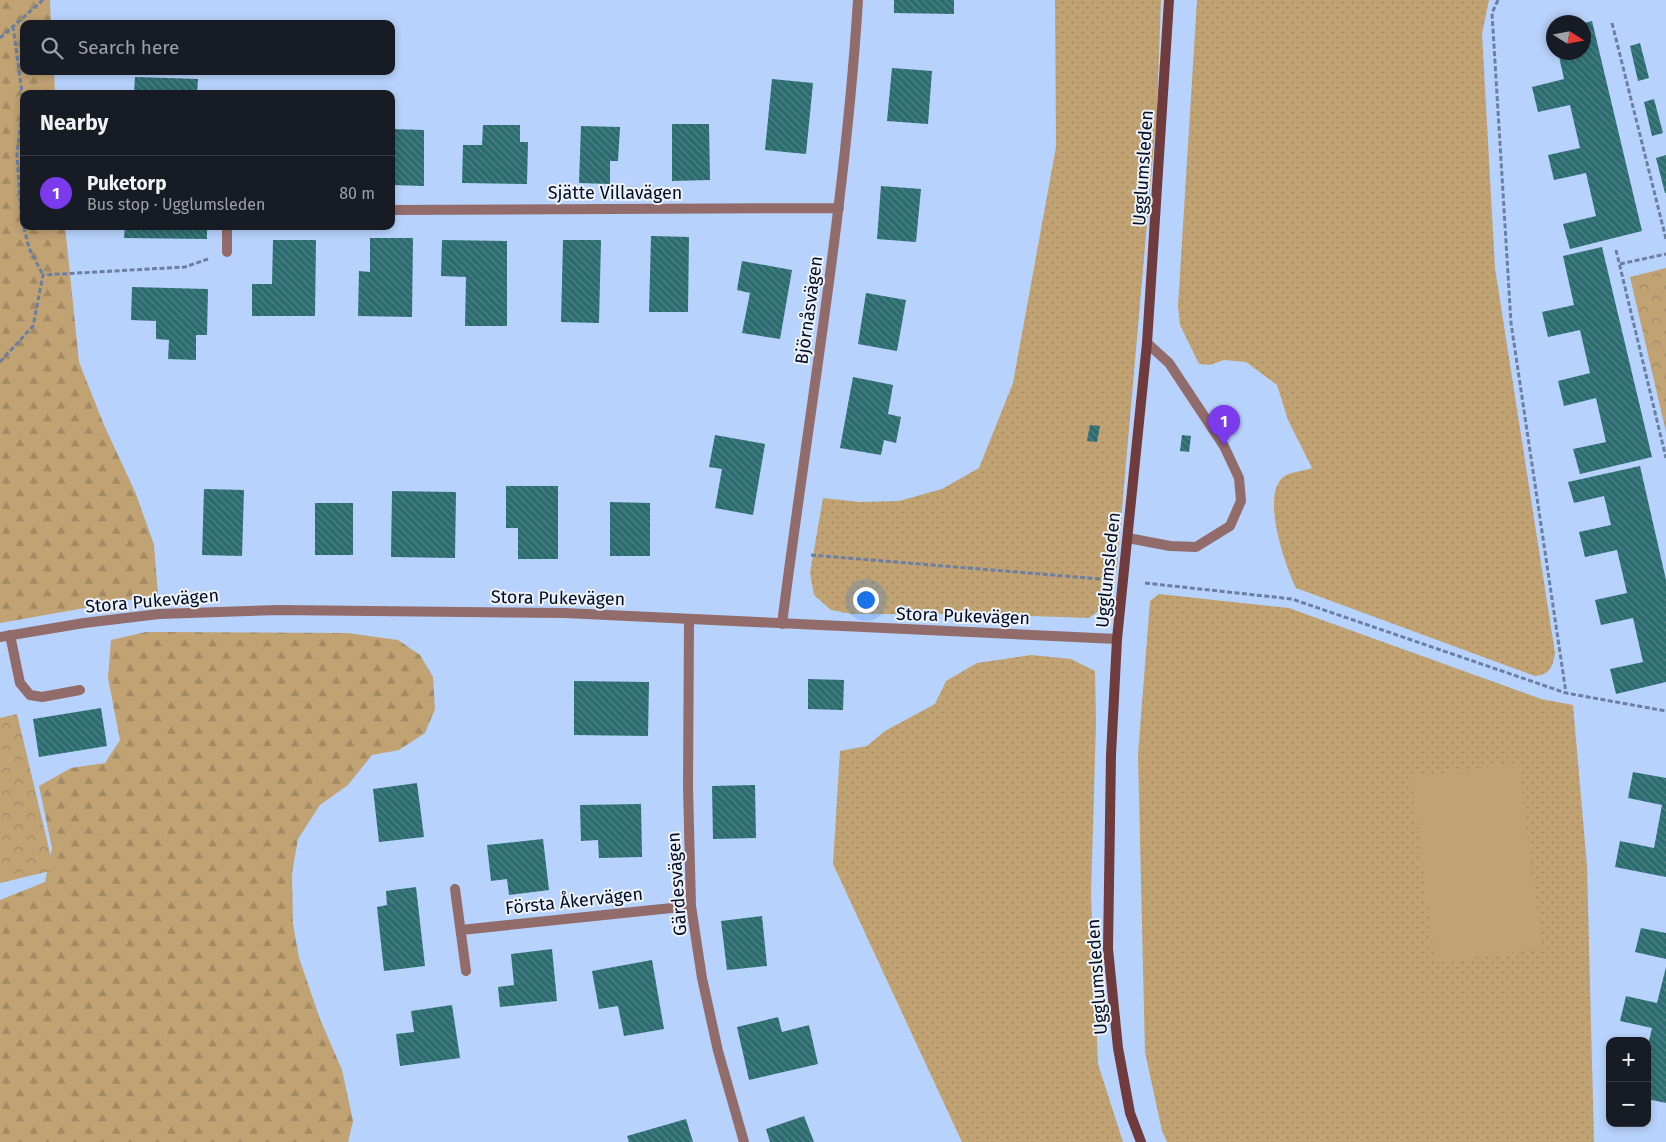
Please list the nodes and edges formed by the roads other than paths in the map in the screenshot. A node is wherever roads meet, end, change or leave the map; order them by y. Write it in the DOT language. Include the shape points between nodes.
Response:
graph roads {
  1 [pos="858,0"];
  2 [pos="1169,0"];
  3 [pos="839,208"];
  4 [pos="395,210"];
  5 [pos="227,230"];
  6 [pos="227,252"];
  7 [pos="1147,343"];
  8 [pos="1128,538"];
  9 [pos="690,619"];
  10 [pos="782,624"];
  11 [pos="5,636"];
  12 [pos="1117,639"];
  13 [pos="80,690"];
  14 [pos="456,889"];
  15 [pos="691,906"];
  16 [pos="460,930"];
  17 [pos="466,972"];
  18 [pos="744,1142"];
  19 [pos="1141,1142"];
  1 -- 3 [label="street, Björnåsvägen" via="854,76"];
  2 -- 7 [label="street, Ugglumsleden"];
  3 -- 4 [label="street, Sjätte Villavägen"];
  3 -- 10 [label="street, Björnåsvägen"];
  5 -- 6 [label="street"];
  7 -- 8 [label="street, Ugglumsleden"];
  7 -- 8 [label="street" via="1169,362 1224,446 1239,478 1241,501 1230,526 1196,547"];
  8 -- 12 [label="street, Ugglumsleden"];
  9 -- 10 [label="street, Stora Pukevägen"];
  9 -- 11 [label="street, Stora Pukevägen" via="564,613 208,611 84,623"];
  9 -- 15 [label="street, Gärdesvägen" via="688,787"];
  10 -- 12 [label="street, Stora Pukevägen"];
  11 -- 13 [label="street" via="20,683 30,695 42,697"];
  12 -- 19 [label="street, Ugglumsleden" via="1110,754 1108,949 1118,1048 1130,1113"];
  14 -- 16 [label="street"];
  15 -- 16 [label="street, Första Åkervägen"];
  15 -- 18 [label="street, Gärdesvägen" via="718,1051"];
  16 -- 17 [label="street"];
}
